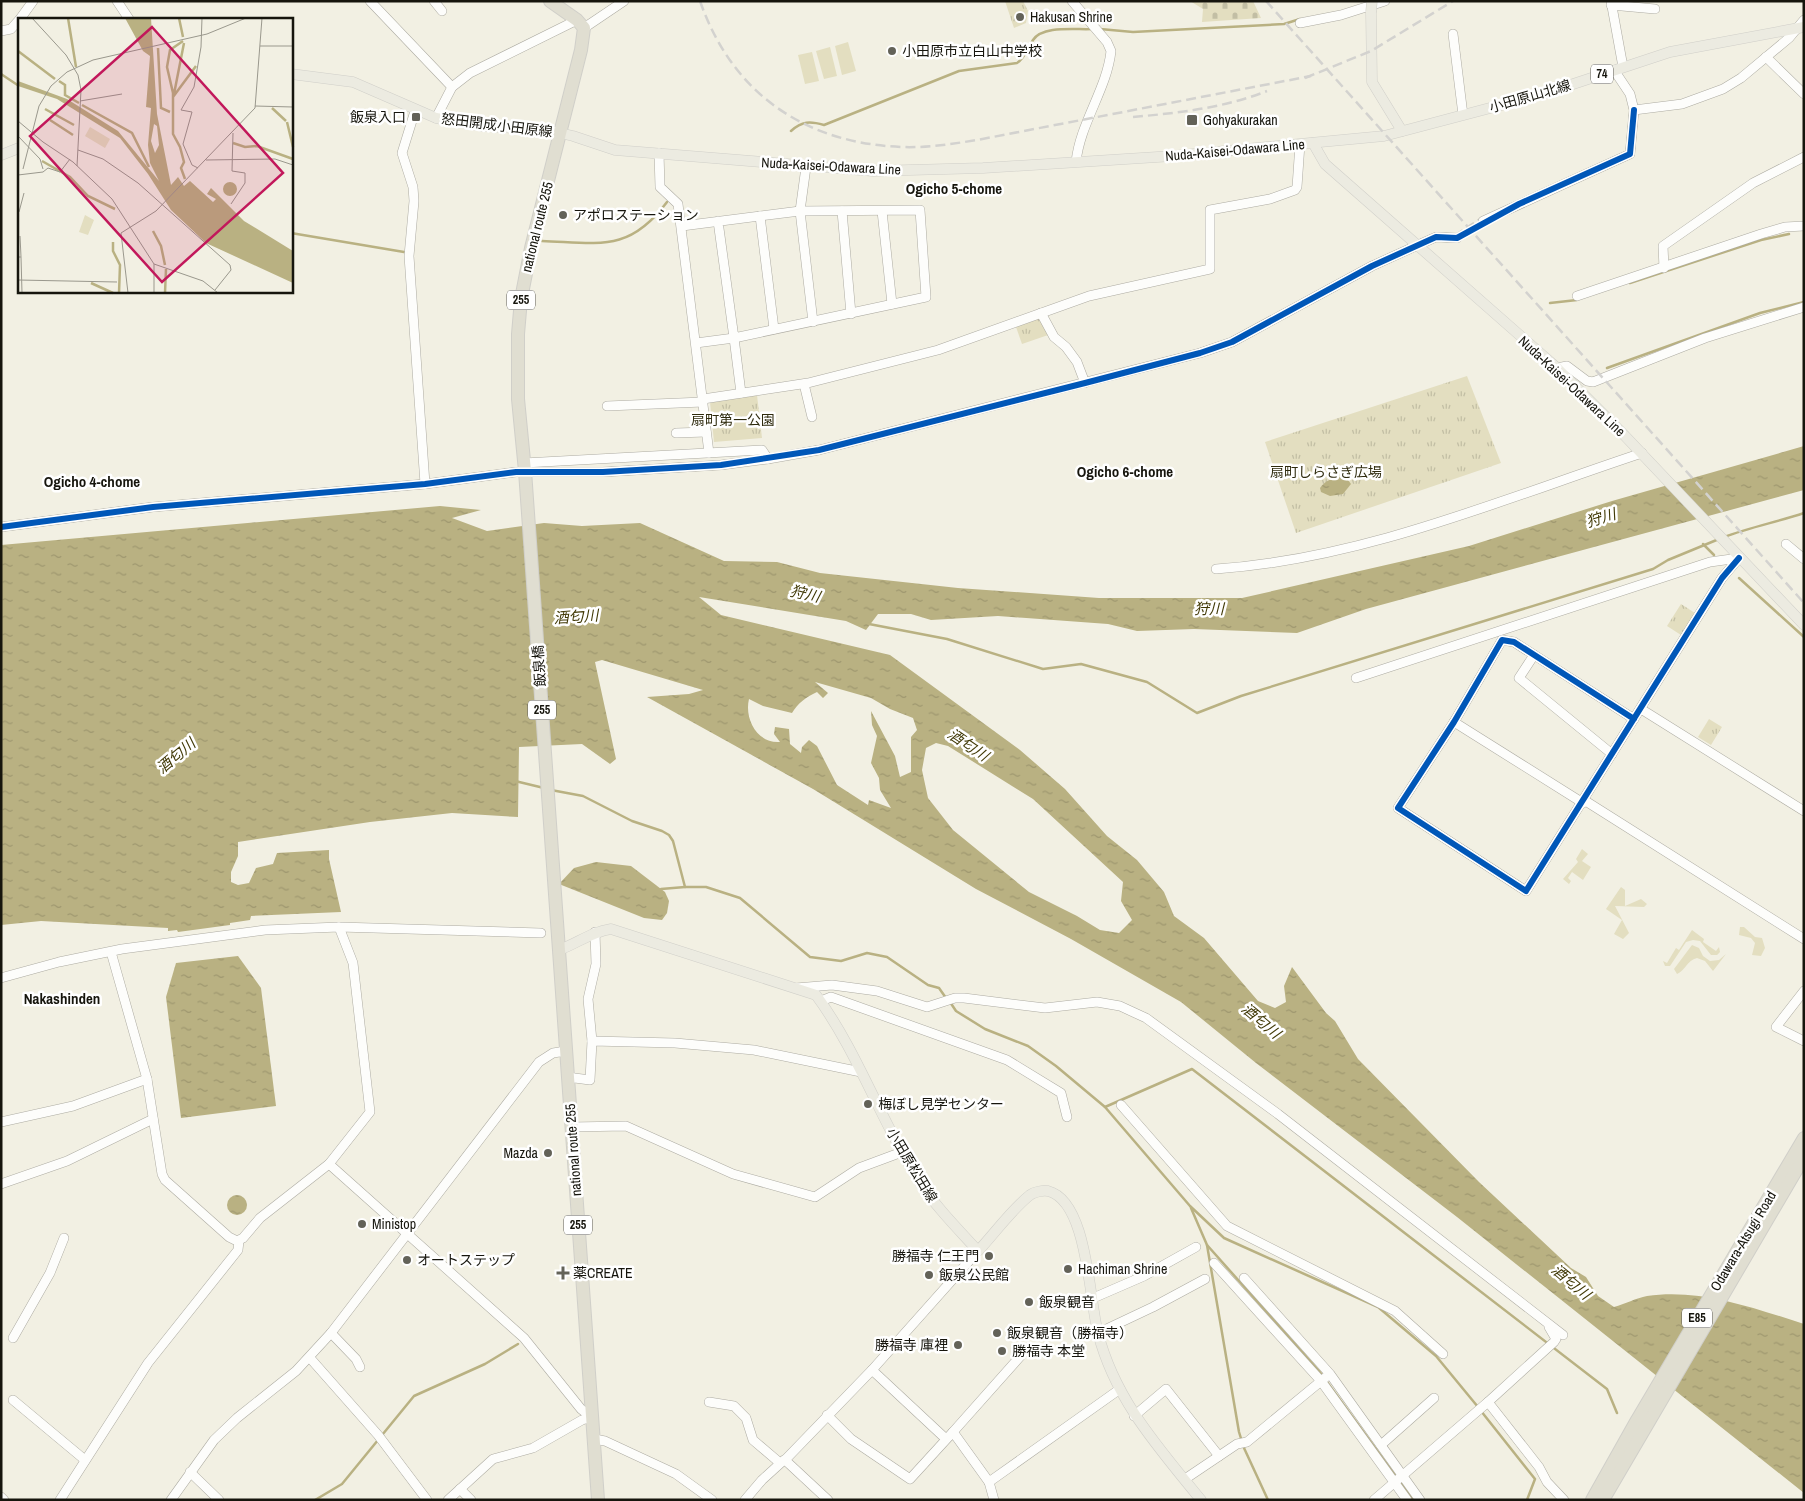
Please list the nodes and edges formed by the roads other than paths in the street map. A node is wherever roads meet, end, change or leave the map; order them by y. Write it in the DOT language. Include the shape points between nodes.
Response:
graph roads {
  1 [pos="33,1"];
  2 [pos="117,1"];
  3 [pos="370,1"];
  4 [pos="434,1"];
  5 [pos="551,1"];
  6 [pos="624,1"];
  7 [pos="1072,1"];
  8 [pos="1385,1"];
  9 [pos="1611,3"];
  10 [pos="1372,7"];
  11 [pos="1655,9"];
  12 [pos="442,12"];
  13 [pos="20,18"];
  14 [pos="128,18"];
  15 [pos="18,20"];
  16 [pos="1300,23"];
  17 [pos="581,24"];
  18 [pos="1802,25"];
  19 [pos="1,31"];
  20 [pos="1453,34"];
  21 [pos="1766,57"];
  22 [pos="1618,69"];
  23 [pos="292,74"];
  24 [pos="452,87"];
  25 [pos="1804,94"];
  26 [pos="1634,110"];
  27 [pos="415,111"];
  28 [pos="1463,115"];
  29 [pos="436,118"];
  30 [pos="1402,131"];
  31 [pos="561,133"];
  32 [pos="1313,143"];
  33 [pos="1300,144"];
  34 [pos="18,148"];
  35 [pos="659,153"];
  36 [pos="1,156"];
  37 [pos="1804,157"];
  38 [pos="1076,162"];
  39 [pos="806,168"];
  40 [pos="800,210"];
  41 [pos="842,211"];
  42 [pos="882,211"];
  43 [pos="760,216"];
  44 [pos="718,221"];
  45 [pos="1483,222"];
  46 [pos="682,226"];
  47 [pos="1804,226"];
  48 [pos="1456,238"];
  49 [pos="1418,245"];
  50 [pos="1664,268"];
  51 [pos="1577,296"];
  52 [pos="892,304"];
  53 [pos="1804,307"];
  54 [pos="1041,313"];
  55 [pos="851,314"];
  56 [pos="813,322"];
  57 [pos="774,329"];
  58 [pos="734,338"];
  59 [pos="696,343"];
  60 [pos="1557,368"];
  61 [pos="1086,383"];
  62 [pos="804,384"];
  63 [pos="741,393"];
  64 [pos="703,400"];
  65 [pos="607,406"];
  66 [pos="812,417"];
  67 [pos="706,432"];
  68 [pos="676,433"];
  69 [pos="709,453"];
  70 [pos="1644,456"];
  71 [pos="768,459"];
  72 [pos="524,467"];
  73 [pos="425,484"];
  74 [pos="1,527"];
  75 [pos="1786,544"];
  76 [pos="1739,558"];
  77 [pos="1804,559"];
  78 [pos="1216,569"];
  79 [pos="1804,625"];
  80 [pos="1506,635"];
  81 [pos="1534,655"];
  82 [pos="1356,678"];
  83 [pos="1641,709"];
  84 [pos="1634,719"];
  85 [pos="1454,722"];
  86 [pos="1612,754"];
  87 [pos="1583,801"];
  88 [pos="1804,811"];
  89 [pos="339,927"];
  90 [pos="595,932"];
  91 [pos="541,933"];
  92 [pos="1804,939"];
  93 [pos="558,950"];
  94 [pos="111,952"];
  95 [pos="1,978"];
  96 [pos="796,988"];
  97 [pos="1804,991"];
  98 [pos="821,1001"];
  99 [pos="592,1041"];
  100 [pos="1804,1041"];
  101 [pos="566,1051"];
  102 [pos="861,1072"];
  103 [pos="567,1077"];
  104 [pos="147,1079"];
  105 [pos="1121,1105"];
  106 [pos="1067,1117"];
  107 [pos="153,1119"];
  108 [pos="1,1122"];
  109 [pos="571,1127"];
  110 [pos="1804,1138"];
  111 [pos="902,1152"];
  112 [pos="1804,1157"];
  113 [pos="329,1164"];
  114 [pos="1,1184"];
  115 [pos="408,1236"];
  116 [pos="64,1238"];
  117 [pos="238,1241"];
  118 [pos="1196,1247"];
  119 [pos="978,1250"];
  120 [pos="1214,1263"];
  121 [pos="1244,1278"];
  122 [pos="1205,1279"];
  123 [pos="1262,1297"];
  124 [pos="1091,1299"];
  125 [pos="1253,1304"];
  126 [pos="1541,1317"];
  127 [pos="331,1333"];
  128 [pos="1098,1333"];
  129 [pos="1563,1335"];
  130 [pos="13,1338"];
  131 [pos="1025,1351"];
  132 [pos="1443,1354"];
  133 [pos="310,1358"];
  134 [pos="360,1367"];
  135 [pos="872,1370"];
  136 [pos="1330,1374"];
  137 [pos="1321,1381"];
  138 [pos="1120,1389"];
  139 [pos="1434,1398"];
  140 [pos="12,1400"];
  141 [pos="709,1402"];
  142 [pos="1486,1403"];
  143 [pos="827,1415"];
  144 [pos="1134,1416"];
  145 [pos="591,1417"];
  146 [pos="950,1436"];
  147 [pos="594,1439"];
  148 [pos="1381,1445"];
  149 [pos="1219,1456"];
  150 [pos="85,1460"];
  151 [pos="782,1462"];
  152 [pos="190,1472"];
  153 [pos="1403,1475"];
  154 [pos="1185,1479"];
  155 [pos="989,1482"];
  156 [pos="1395,1482"];
  157 [pos="460,1489"];
  158 [pos="1,1497"];
  159 [pos="4,1500"];
  160 [pos="60,1500"];
  161 [pos="172,1500"];
  162 [pos="220,1500"];
  163 [pos="428,1500"];
  164 [pos="448,1500"];
  165 [pos="471,1500"];
  166 [pos="598,1500"];
  167 [pos="712,1500"];
  168 [pos="745,1500"];
  169 [pos="828,1500"];
  170 [pos="994,1500"];
  171 [pos="1201,1500"];
  172 [pos="1374,1500"];
  173 [pos="1407,1500"];
  174 [pos="1420,1500"];
  175 [pos="1564,1500"];
  176 [pos="1592,1500"];
  177 [pos="1603,1500"];
  1 -- 13 [label="street"];
  2 -- 14 [label="street"];
  3 -- 24 [label="street"];
  4 -- 12 [label="street"];
  5 -- 17 [label="highway"];
  6 -- 17 [label="street"];
  7 -- 38 [label="street" via="1110,47"];
  8 -- 16 [label="street" via="1342,15"];
  9 -- 11 [label="street"];
  9 -- 22 [label="street"];
  10 -- 30 [label="main road" via="1372,82"];
  15 -- 19 [label="street" via="11,30"];
  17 -- 24 [label="street" via="470,73"];
  17 -- 31 [label="highway, national route 255 / 255" via="581,50"];
  18 -- 21 [label="street"];
  18 -- 22 [label="main road, 小田原山北線 / 74" via="1686,48"];
  20 -- 28 [label="street"];
  21 -- 25 [label="street"];
  21 -- 26 [label="street" via="1741,78 1706,97 1682,104"];
  22 -- 26 [label="street"];
  22 -- 28 [label="main road, 小田原山北線 / 74" via="1543,94"];
  23 -- 27 [label="main road, 怒田開成小田原線" via="353,82"];
  24 -- 29 [label="street"];
  26 -- 45 [label="street" via="1630,154"];
  27 -- 29 [label="main road, 怒田開成小田原線"];
  27 -- 73 [label="street" via="402,153 414,201 409,256"];
  28 -- 30 [label="main road, 小田原山北線 / 74"];
  29 -- 31 [label="main road, 怒田開成小田原線"];
  30 -- 32 [label="main road, 小田原山北線 / 74"];
  31 -- 35 [label="main road, Nuda-Kaisei-Odawara Line" via="615,150"];
  31 -- 72 [label="highway, national route 255 / 255" via="521,299 518,399"];
  32 -- 33 [label="main road, Nuda-Kaisei-Odawara Line"];
  32 -- 49 [label="main road, Nuda-Kaisei-Odawara Line" via="1324,164"];
  33 -- 38 [label="main road, Nuda-Kaisei-Odawara Line"];
  33 -- 54 [label="street" via="1298,187 1295,190 1270,199 1210,210 1210,268 1089,296"];
  34 -- 36 [label="main road"];
  35 -- 39 [label="main road, Nuda-Kaisei-Odawara Line"];
  35 -- 46 [label="street" via="660,187 678,204"];
  37 -- 50 [label="street" via="1753,183 1664,246"];
  38 -- 39 [label="main road, Nuda-Kaisei-Odawara Line" via="873,171"];
  39 -- 40 [label="street"];
  40 -- 41 [label="street"];
  40 -- 43 [label="street"];
  40 -- 56 [label="street"];
  41 -- 42 [label="street"];
  41 -- 55 [label="street"];
  42 -- 52 [label="street"];
  42 -- 52 [label="street" via="920,210 926,297"];
  43 -- 44 [label="street"];
  43 -- 57 [label="street"];
  44 -- 46 [label="street"];
  44 -- 58 [label="street"];
  46 -- 59 [label="street"];
  47 -- 50 [label="street" via="1760,234"];
  48 -- 49 [label="street" via="1436,237"];
  49 -- 60 [label="main road, Nuda-Kaisei-Odawara Line"];
  49 -- 61 [label="street" via="1372,266 1232,342"];
  50 -- 51 [label="street"];
  52 -- 55 [label="street"];
  53 -- 60 [label="street" via="1705,338 1593,382 1567,366"];
  54 -- 61 [label="street" via="1054,337 1077,362"];
  54 -- 62 [label="street" via="938,350"];
  55 -- 56 [label="street"];
  56 -- 57 [label="street"];
  57 -- 58 [label="street"];
  58 -- 59 [label="street"];
  58 -- 63 [label="street"];
  59 -- 64 [label="street"];
  60 -- 70 [label="main road, Nuda-Kaisei-Odawara Line"];
  61 -- 71 [label="street" via="819,450"];
  62 -- 63 [label="street"];
  62 -- 66 [label="street"];
  63 -- 64 [label="street"];
  64 -- 65 [label="street"];
  64 -- 67 [label="street"];
  67 -- 68 [label="street"];
  67 -- 69 [label="street"];
  69 -- 71 [label="street" via="762,450"];
  69 -- 72 [label="street"];
  70 -- 76 [label="main road, Nuda-Kaisei-Odawara Line"];
  70 -- 78 [label="street" via="1374,542 1308,558"];
  71 -- 72 [label="street" via="602,472"];
  72 -- 73 [label="street"];
  72 -- 93 [label="highway, 飯泉橋 / 255"];
  73 -- 74 [label="street" via="153,507"];
  75 -- 77 [label="street"];
  76 -- 79 [label="main road, Nuda-Kaisei-Odawara Line"];
  76 -- 80 [label="street" via="1710,562"];
  76 -- 83 [label="street" via="1722,578"];
  80 -- 81 [label="street"];
  80 -- 82 [label="street"];
  80 -- 85 [label="street"];
  81 -- 84 [label="street"];
  81 -- 86 [label="street" via="1519,678"];
  83 -- 84 [label="street"];
  83 -- 88 [label="street"];
  84 -- 86 [label="street"];
  85 -- 87 [label="street"];
  85 -- 87 [label="street" via="1398,808 1526,890"];
  86 -- 87 [label="street"];
  87 -- 92 [label="street"];
  89 -- 91 [label="street"];
  89 -- 94 [label="street" via="265,930"];
  89 -- 113 [label="street" via="353,964 370,1112"];
  90 -- 93 [label="main road"];
  90 -- 96 [label="main road" via="612,929"];
  90 -- 99 [label="street" via="596,964 588,999"];
  93 -- 101 [label="highway, national route 255 / 255"];
  94 -- 95 [label="street"];
  94 -- 104 [label="street"];
  96 -- 98 [label="main road" via="816,995"];
  96 -- 126 [label="street" via="832,985 877,991 927,1006 955,998 1045,1008 1096,1002 1120,1006 1146,1018 1278,1114"];
  97 -- 100 [label="street" via="1776,1027"];
  98 -- 102 [label="main road, 小田原松田線"];
  98 -- 106 [label="street" via="831,998 1007,1060 1061,1093"];
  99 -- 102 [label="street" via="675,1043 754,1050"];
  99 -- 103 [label="street" via="590,1080"];
  101 -- 103 [label="highway, national route 255 / 255"];
  101 -- 115 [label="street" via="553,1053 539,1062"];
  102 -- 111 [label="main road, 小田原松田線"];
  103 -- 109 [label="highway, national route 255 / 255"];
  104 -- 107 [label="street"];
  104 -- 108 [label="street" via="73,1106"];
  105 -- 132 [label="street" via="1227,1226 1394,1311"];
  107 -- 114 [label="street" via="67,1161"];
  107 -- 117 [label="street" via="165,1180 229,1237"];
  109 -- 111 [label="street" via="626,1126 733,1174 815,1196 859,1168"];
  109 -- 145 [label="highway, national route 255 / 255"];
  110 -- 176 [label="highway, Odawara-Atsugi Road / E85"];
  111 -- 119 [label="main road, 小田原松田線" via="940,1211"];
  112 -- 177 [label="highway, Odawara-Atsugi Road / E85"];
  113 -- 115 [label="street"];
  113 -- 117 [label="street" via="260,1218"];
  115 -- 127 [label="street"];
  115 -- 145 [label="street" via="524,1338"];
  116 -- 130 [label="street" via="50,1272"];
  117 -- 150 [label="street" via="238,1250 148,1362"];
  118 -- 124 [label="street" via="1144,1276"];
  119 -- 124 [label="main road" via="1031,1194 1047,1191 1058,1195 1068,1206 1079,1232 1085,1251"];
  119 -- 135 [label="street"];
  120 -- 125 [label="street"];
  121 -- 123 [label="street"];
  122 -- 128 [label="street"];
  123 -- 125 [label="street"];
  123 -- 136 [label="street"];
  124 -- 128 [label="main road"];
  125 -- 137 [label="street"];
  126 -- 129 [label="street"];
  126 -- 142 [label="street" via="1556,1339"];
  127 -- 133 [label="street"];
  127 -- 134 [label="street"];
  128 -- 138 [label="main road"];
  131 -- 146 [label="street"];
  133 -- 152 [label="street" via="237,1418 214,1440"];
  133 -- 163 [label="street" via="378,1435"];
  135 -- 143 [label="street"];
  135 -- 146 [label="street"];
  136 -- 137 [label="street"];
  136 -- 148 [label="street"];
  137 -- 149 [label="street" via="1247,1442 1237,1444"];
  137 -- 156 [label="street"];
  138 -- 144 [label="main road"];
  138 -- 155 [label="street"];
  139 -- 148 [label="street"];
  140 -- 150 [label="street"];
  141 -- 151 [label="street" via="734,1406 746,1418 753,1440"];
  142 -- 153 [label="street"];
  142 -- 175 [label="street"];
  143 -- 146 [label="street" via="851,1439 910,1479"];
  143 -- 151 [label="street"];
  144 -- 149 [label="street" via="1166,1389"];
  144 -- 154 [label="main road"];
  145 -- 147 [label="highway, national route 255 / 255"];
  145 -- 157 [label="street" via="533,1448 493,1459"];
  146 -- 155 [label="street"];
  147 -- 166 [label="highway, national route 255 / 255"];
  147 -- 167 [label="street" via="676,1474"];
  148 -- 153 [label="street"];
  149 -- 154 [label="street"];
  150 -- 160 [label="street"];
  151 -- 168 [label="street"];
  151 -- 169 [label="street"];
  152 -- 161 [label="street"];
  152 -- 162 [label="street"];
  153 -- 156 [label="street"];
  153 -- 174 [label="street"];
  154 -- 171 [label="main road"];
  155 -- 170 [label="street"];
  156 -- 172 [label="street"];
  156 -- 173 [label="street"];
  157 -- 164 [label="street"];
  157 -- 165 [label="street"];
  158 -- 159 [label="street"];
}
